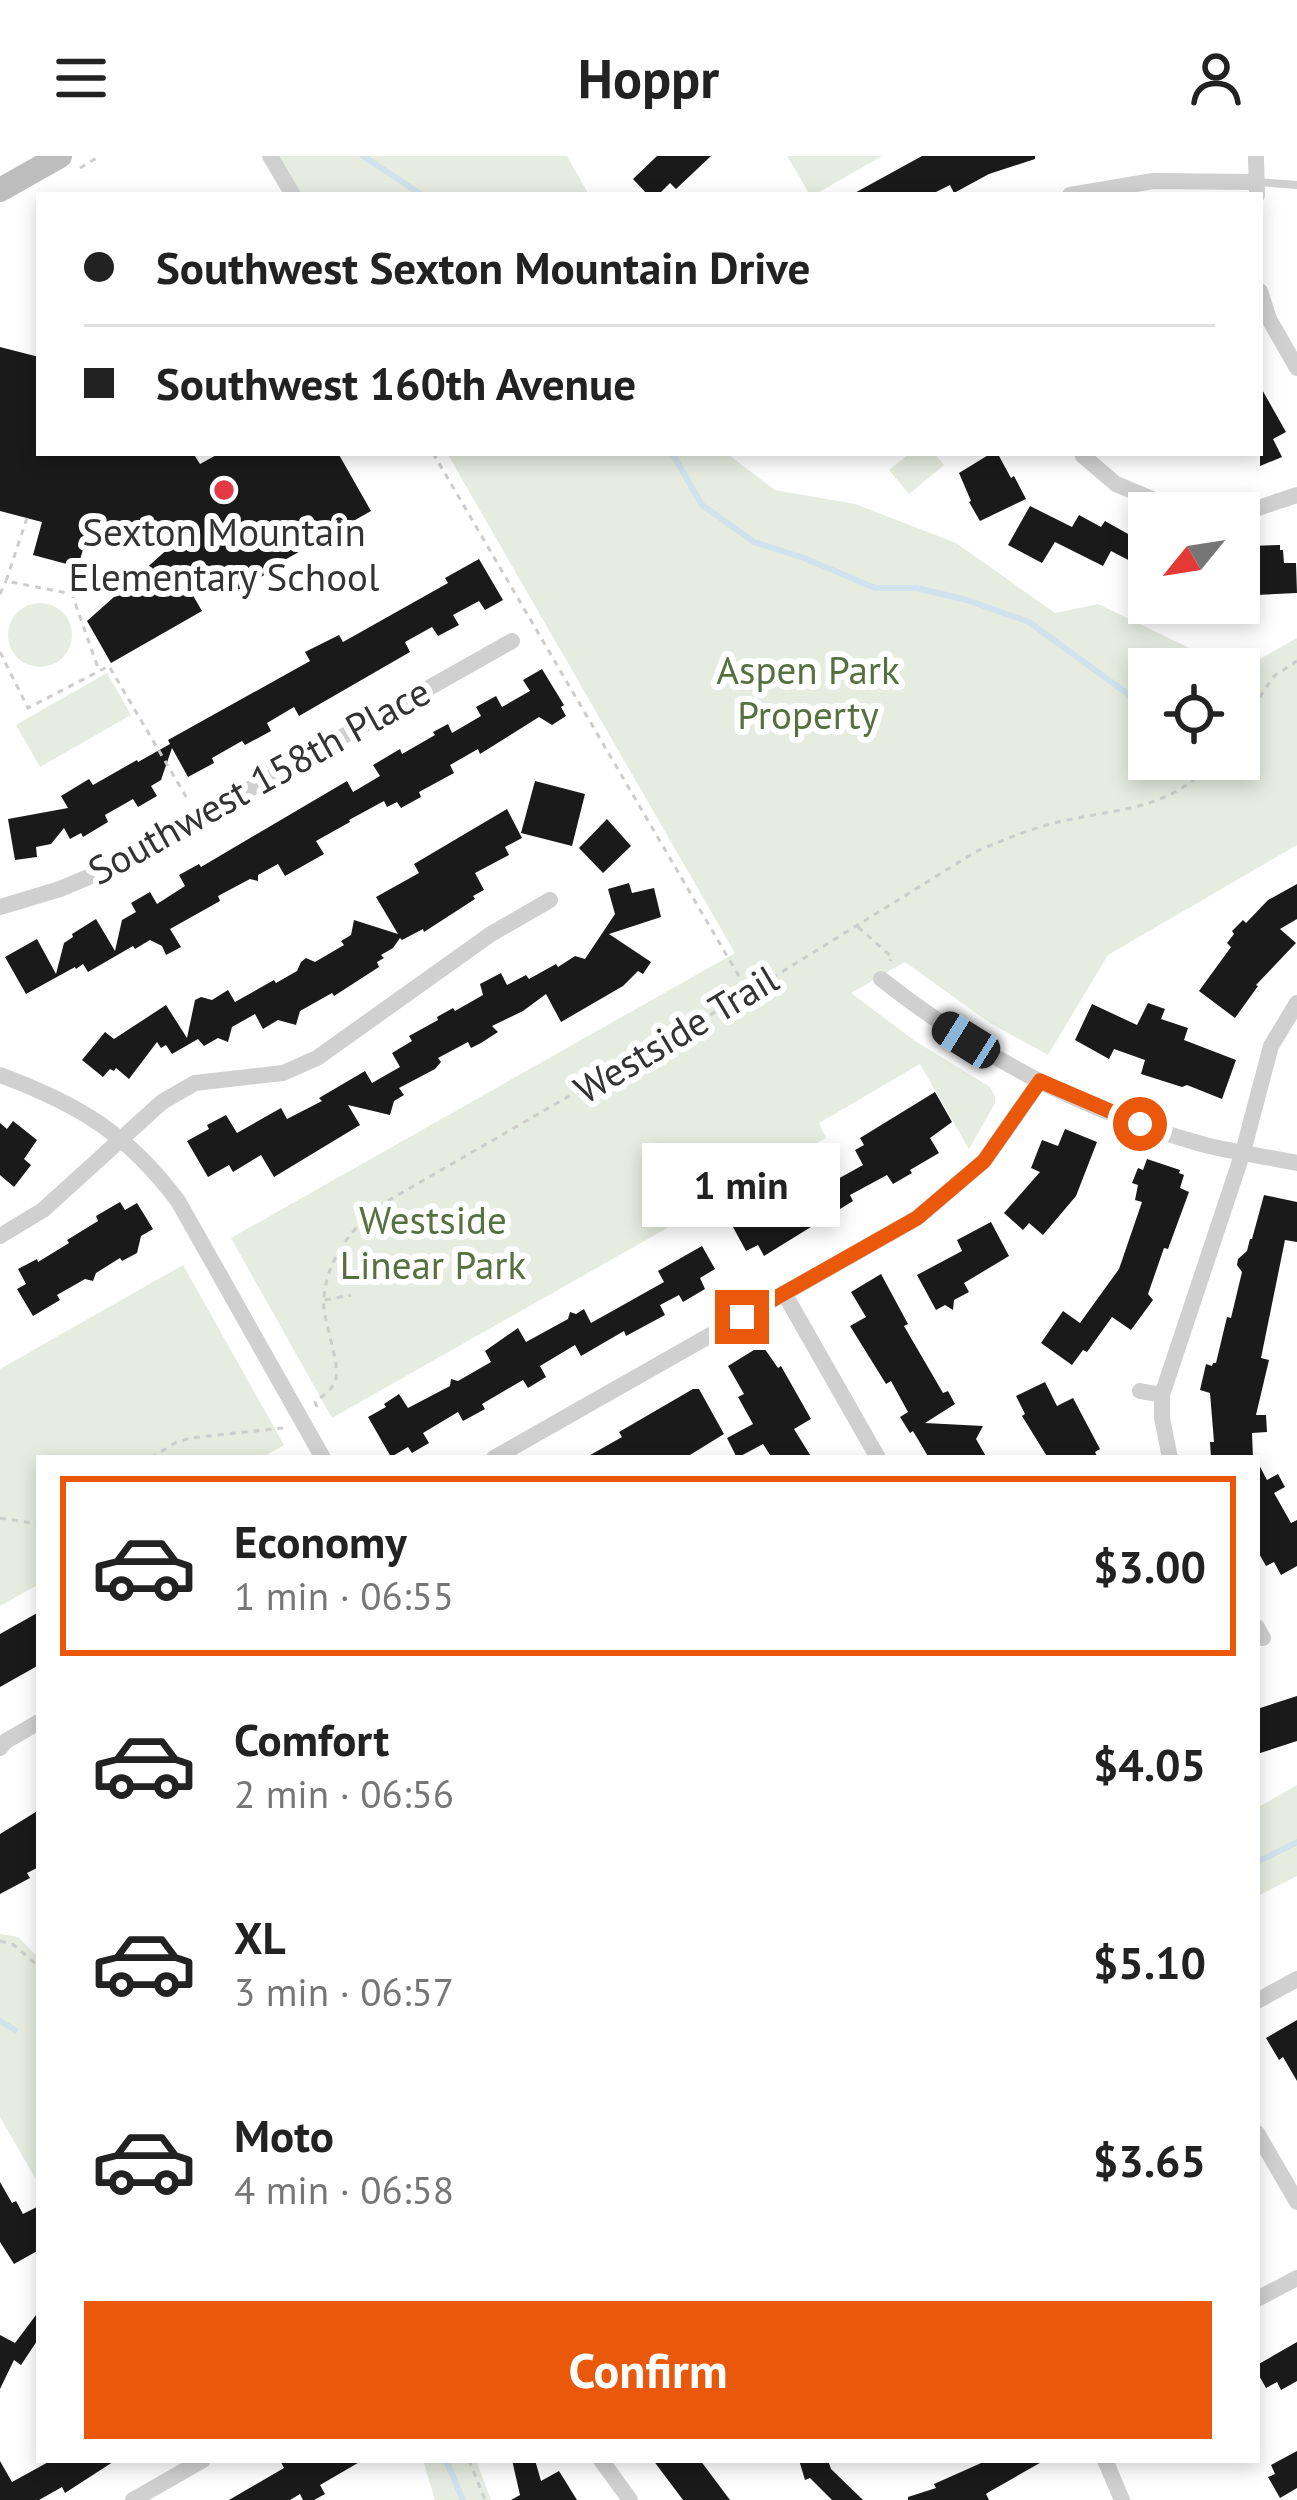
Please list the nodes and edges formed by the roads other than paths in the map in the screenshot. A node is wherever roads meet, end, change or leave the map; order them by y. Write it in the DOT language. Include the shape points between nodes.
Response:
graph roads {
  1 [pos="60,156"];
  2 [pos="270,156"];
  3 [pos="1256,156"];
  4 [pos="1297,185"];
  5 [pos="1257,189"];
  6 [pos="0,190"];
  7 [pos="291,192"];
  8 [pos="1088,192"];
  9 [pos="1263,301"];
  10 [pos="1297,368"];
  11 [pos="1083,456"];
  12 [pos="1297,495"];
  13 [pos="512,641"];
  14 [pos="550,900"];
  15 [pos="0,907"];
  16 [pos="881,979"];
  17 [pos="1297,1003"];
  18 [pos="0,1076"];
  19 [pos="1040,1081"];
  20 [pos="122,1138"];
  21 [pos="1243,1152"];
  22 [pos="1297,1163"];
  23 [pos="0,1236"];
  24 [pos="784,1293"];
  25 [pos="1140,1391"];
  26 [pos="1162,1395"];
  27 [pos="321,1455"];
  28 [pos="499,1455"];
  29 [pos="876,1455"];
  30 [pos="1169,1455"];
  31 [pos="36,1724"];
  32 [pos="0,1748"];
  33 [pos="1297,1979"];
  34 [pos="1260,1998"];
  35 [pos="1260,2137"];
  36 [pos="1297,2202"];
  37 [pos="1297,2278"];
  38 [pos="1260,2297"];
  39 [pos="198,2463"];
  40 [pos="603,2463"];
  41 [pos="1107,2463"];
  42 [pos="133,2500"];
  43 [pos="629,2500"];
  44 [pos="1122,2500"];
  1 -- 6 [label="street"];
  2 -- 7 [label="street"];
  3 -- 5 [label="street"];
  4 -- 5 [label="lane"];
  5 -- 8 [label="street" via="1153,181"];
  9 -- 10 [label="street"];
  11 -- 12 [label="street" via="1116,484 1166,505 1252,510"];
  13 -- 15 [label="street, Southwest 158th Place" via="110,868"];
  14 -- 20 [label="street" via="317,1058 283,1073 195,1083"];
  16 -- 19 [label="street" via="934,1021"];
  17 -- 21 [label="street" via="1271,1046"];
  18 -- 20 [label="street"];
  19 -- 21 [label="street" via="1140,1124"];
  19 -- 24 [label="street" via="984,1161 917,1218"];
  20 -- 23 [label="street" via="43,1210"];
  20 -- 27 [label="street" via="178,1201"];
  21 -- 22 [label="street"];
  21 -- 26 [label="street"];
  24 -- 28 [label="street"];
  24 -- 29 [label="street"];
  25 -- 26 [label="street"];
  26 -- 30 [label="street"];
  31 -- 32 [label="street"];
  33 -- 34 [label="street"];
  35 -- 36 [label="street"];
  37 -- 38 [label="street"];
  39 -- 42 [label="street"];
  40 -- 43 [label="street"];
  41 -- 44 [label="street"];
}
